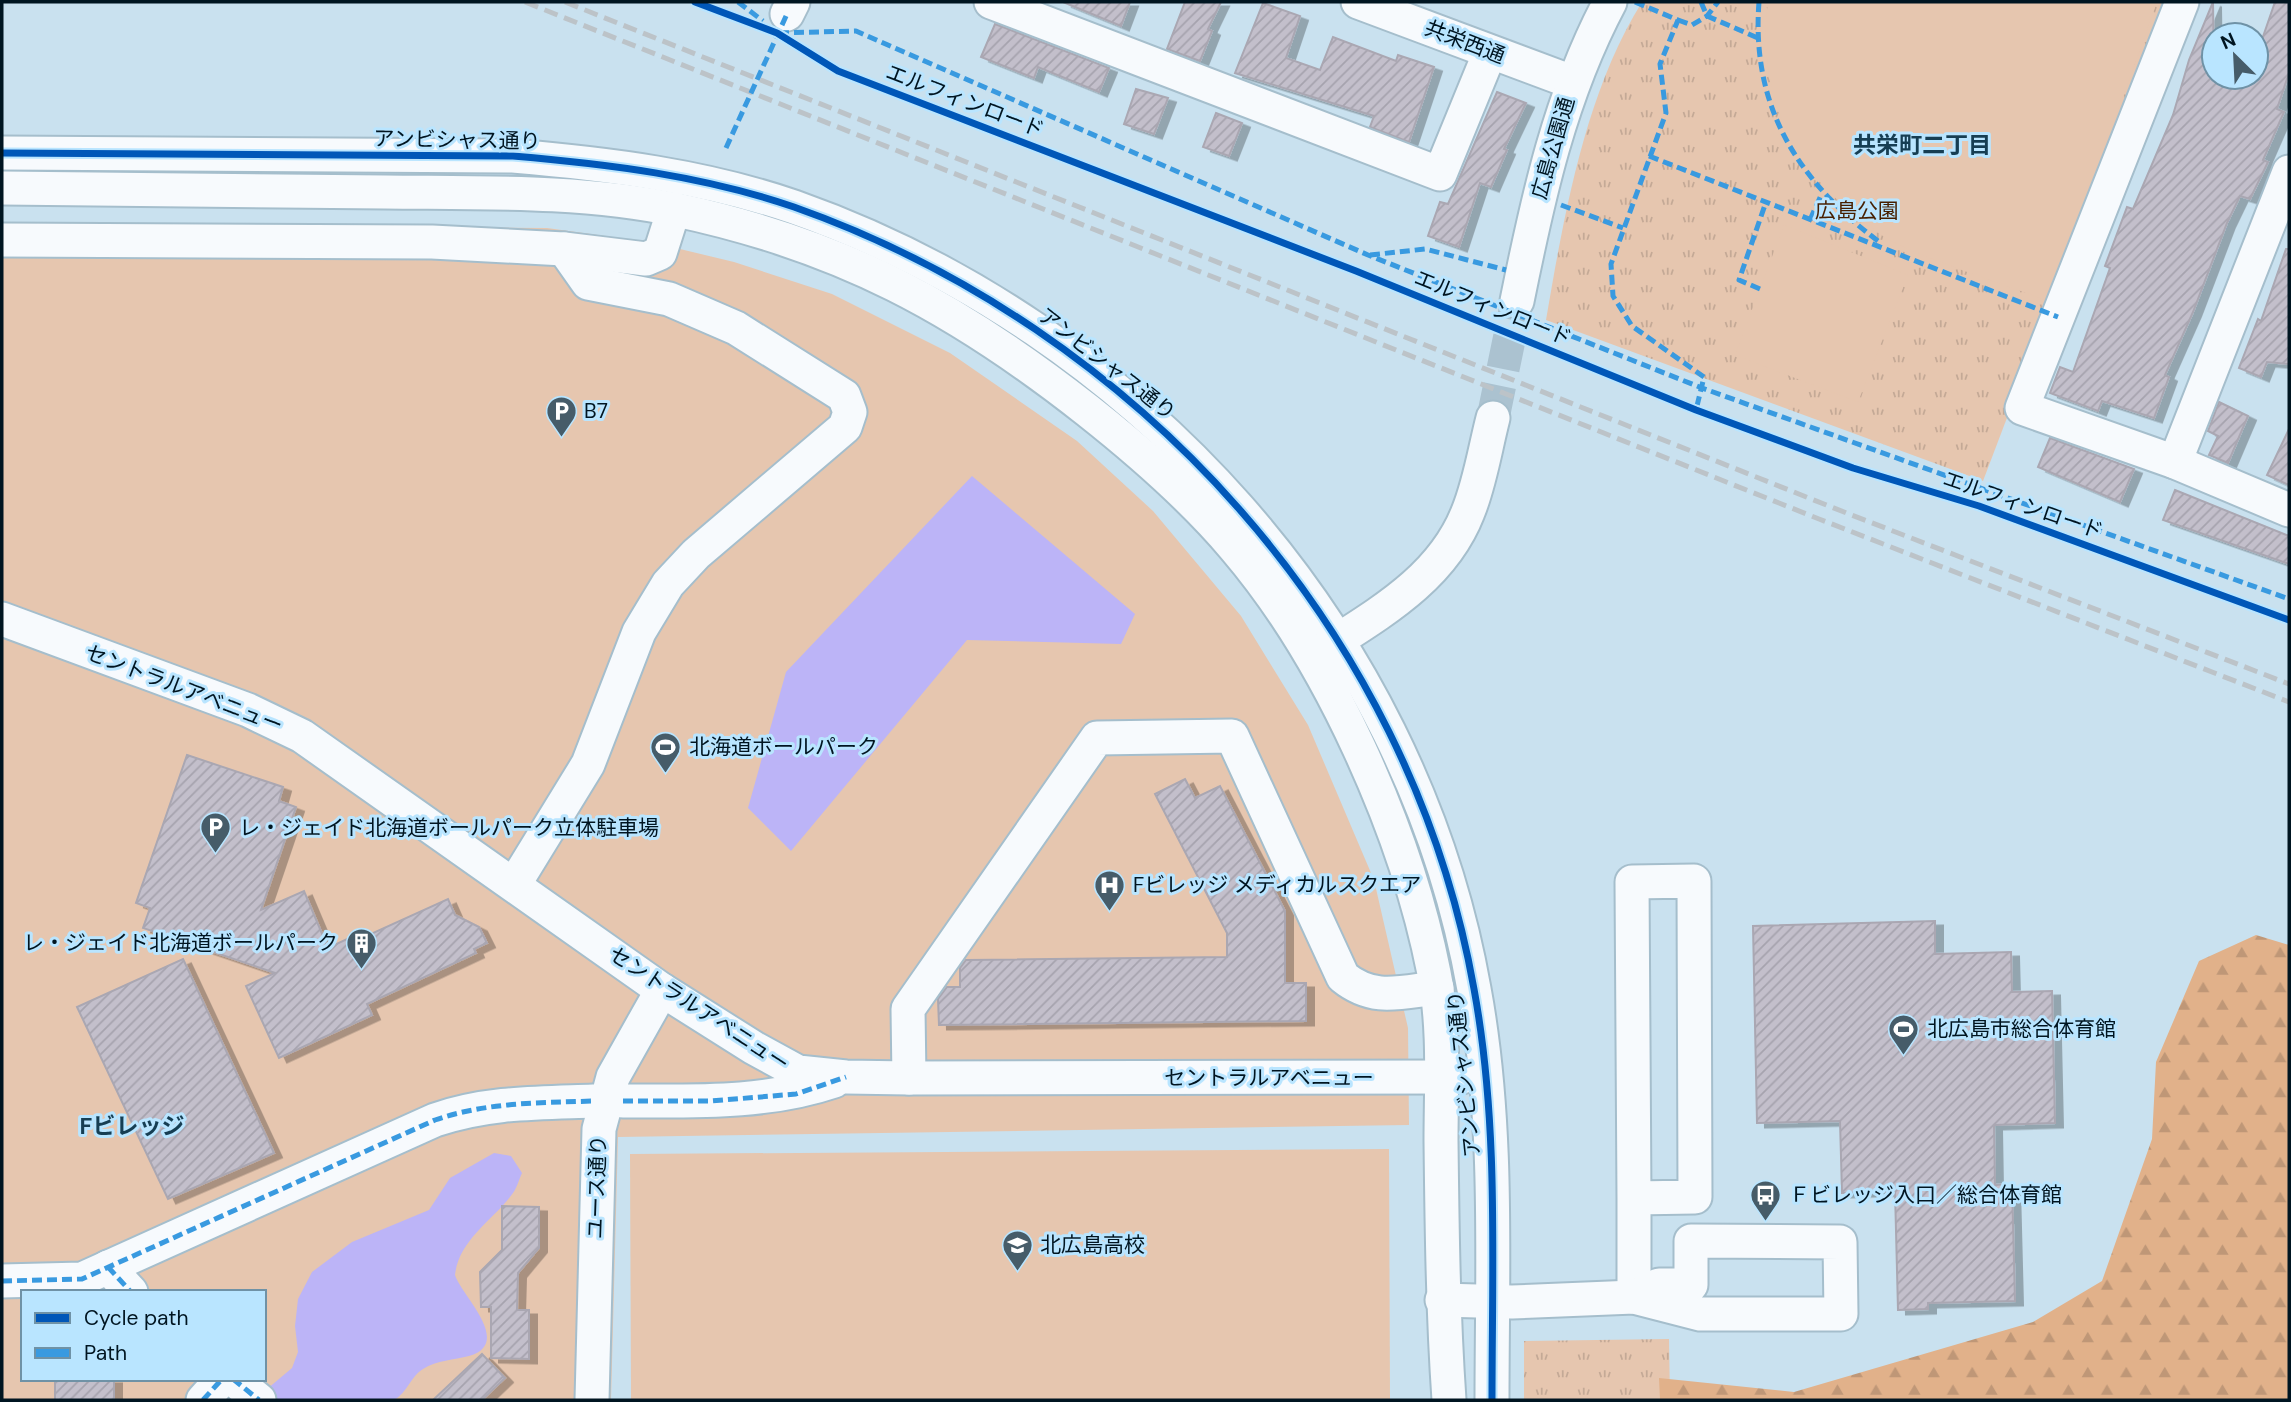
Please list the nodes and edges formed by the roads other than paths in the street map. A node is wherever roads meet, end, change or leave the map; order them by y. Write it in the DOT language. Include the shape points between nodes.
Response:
graph roads {
  1 [pos="991,2"];
  2 [pos="1358,2"];
  3 [pos="1610,2"];
  4 [pos="2182,2"];
  5 [pos="1490,52"];
  6 [pos="1572,82"];
  7 [pos="2,153"];
  8 [pos="2289,173"];
  9 [pos="2,188"];
  10 [pos="674,209"];
  11 [pos="2,240"];
  12 [pos="564,249"];
  13 [pos="1517,301"];
  14 [pos="1493,418"];
  15 [pos="2175,462"];
  16 [pos="2289,510"];
  17 [pos="2,619"];
  18 [pos="1339,640"];
  19 [pos="1311,659"];
  20 [pos="515,883"];
  21 [pos="1437,988"];
  22 [pos="663,990"];
  23 [pos="1485,1076"];
  24 [pos="846,1077"];
  25 [pos="1441,1077"];
  26 [pos="909,1078"];
  27 [pos="1634,1198"];
  28 [pos="108,1267"];
  29 [pos="2,1281"];
  30 [pos="129,1290"];
  31 [pos="1634,1297"];
  32 [pos="1443,1300"];
  33 [pos="1492,1302"];
  34 [pos="220,1381"];
  35 [pos="204,1400"];
  36 [pos="592,1400"];
  37 [pos="1449,1400"];
  38 [pos="1492,1400"];
  1 -- 5 [label="street" via="1440,174"];
  2 -- 5 [label="street, 共栄西通"];
  3 -- 6 [label="street, 広島公園通"];
  4 -- 15 [label="street" via="2022,408"];
  5 -- 6 [label="street, 共栄西通"];
  6 -- 13 [label="street, 広島公園通" via="1541,187"];
  7 -- 18 [label="street, アンビシャス通り" via="513,156 665,175 793,207 871,237 976,290 1095,372 1172,438 1227,496 1280,556"];
  8 -- 15 [label="street"];
  9 -- 10 [label="street, アンビシャス通り" via="535,193"];
  10 -- 12 [label="street" via="660,253 646,259"];
  10 -- 19 [label="street, アンビシャス通り" via="802,244 861,267 922,296 1036,371 1124,439 1236,550"];
  11 -- 12 [label="street" via="432,242"];
  12 -- 20 [label="street" via="588,284 650,294 702,312 844,396 849,412 845,427 696,554 668,584 639,632 588,764"];
  14 -- 18 [label="street" via="1469,510 1447,551 1403,596"];
  15 -- 16 [label="street"];
  17 -- 20 [label="street, セントラルアベニュー" via="259,714 302,736"];
  18 -- 19 [label="street"];
  18 -- 23 [label="street, アンビシャス通り" via="1399,749 1432,833 1474,988"];
  19 -- 21 [label="street, アンビシャス通り" via="1370,772 1419,913"];
  20 -- 22 [label="street, セントラルアベニュー"];
  21 -- 25 [label="street, アンビシャス通り"];
  21 -- 26 [label="street" via="1376,995 1343,977 1232,736 1097,738 908,1009"];
  22 -- 24 [label="street, セントラルアベニュー" via="798,1072"];
  22 -- 36 [label="street, ユース通り" via="613,1077 598,1129"];
  23 -- 25 [label="street, セントラルアベニュー"];
  23 -- 33 [label="street, アンビシャス通り" via="1491,1148"];
  24 -- 26 [label="street, セントラルアベニュー"];
  24 -- 28 [label="street" via="796,1094 711,1101 489,1105 435,1120"];
  25 -- 26 [label="street, セントラルアベニュー"];
  25 -- 32 [label="street, アンビシャス通り"];
  27 -- 27 [label="street" via="1632,881 1694,881 1695,1198"];
  27 -- 31 [label="street"];
  28 -- 29 [label="street" via="82,1279"];
  28 -- 30 [label="street"];
  31 -- 31 [label="street" via="1658,1285 1690,1285 1691,1241 1840,1242 1841,1314 1700,1314"];
  31 -- 33 [label="street"];
  32 -- 33 [label="street"];
  32 -- 37 [label="street, アンビシャス通り"];
  33 -- 38 [label="street, アンビシャス通り"];
  34 -- 35 [label="street"];
}
